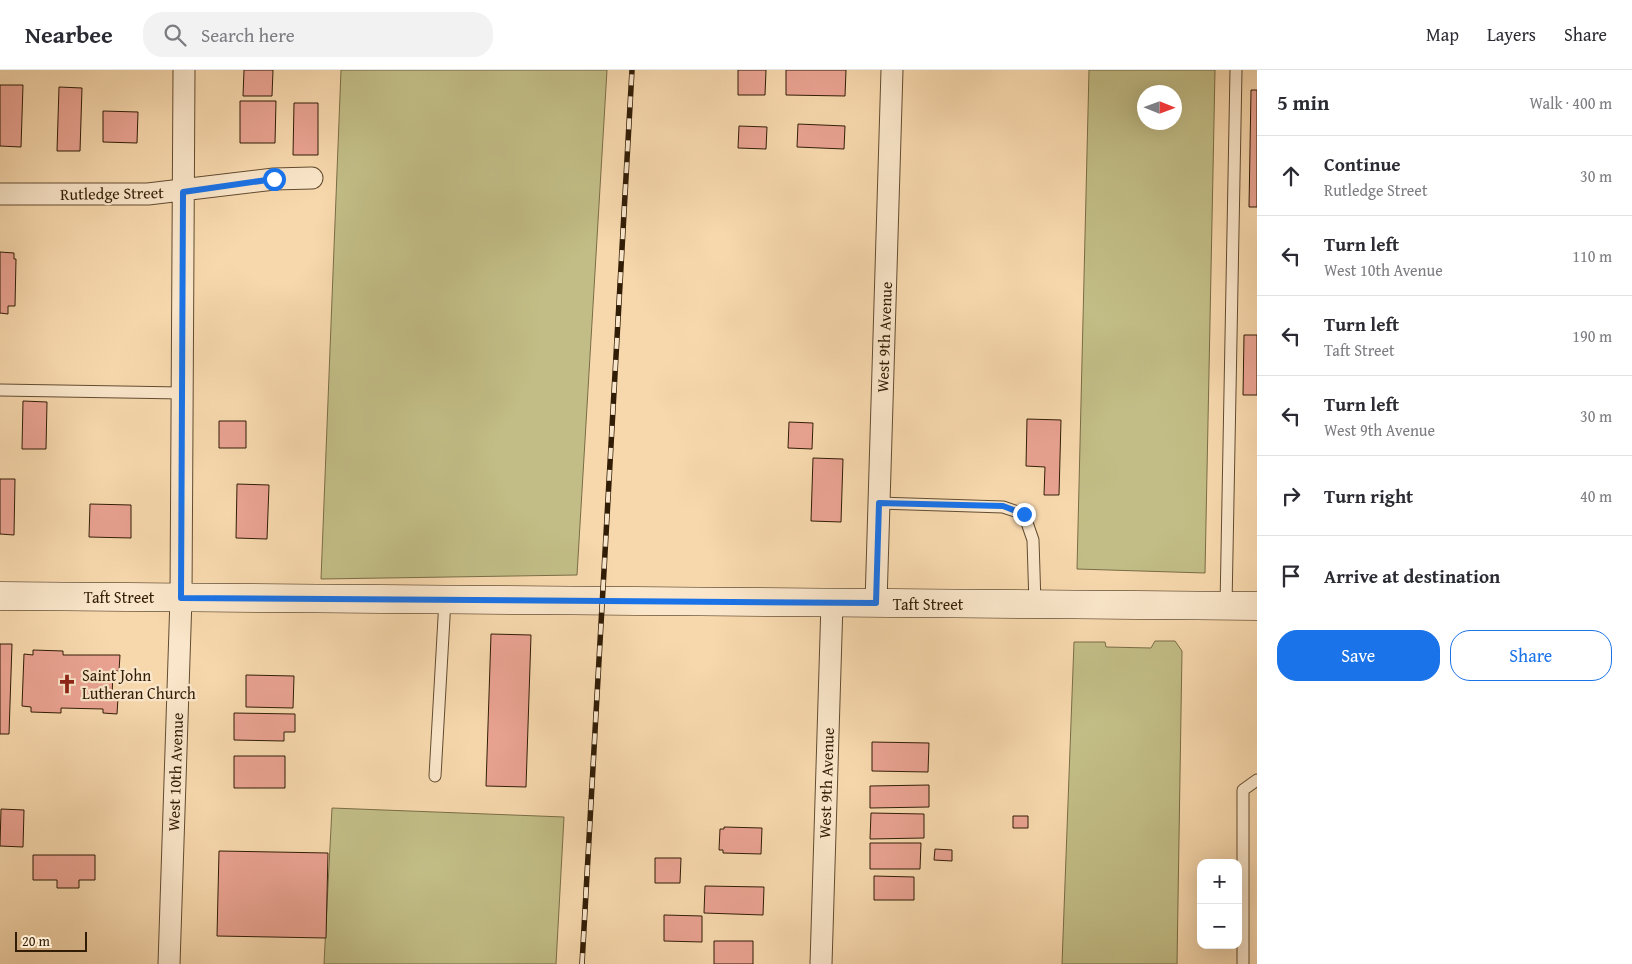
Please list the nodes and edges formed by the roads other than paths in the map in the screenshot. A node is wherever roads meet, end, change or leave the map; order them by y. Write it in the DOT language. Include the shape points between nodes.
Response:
graph roads {
  1 [pos="184,70"];
  2 [pos="892,70"];
  3 [pos="1236,70"];
  4 [pos="312,178"];
  5 [pos="183,192"];
  6 [pos="0,194"];
  7 [pos="0,390"];
  8 [pos="182,392"];
  9 [pos="879,503"];
  10 [pos="0,596"];
  11 [pos="181,598"];
  12 [pos="445,600"];
  13 [pos="832,603"];
  14 [pos="876,603"];
  15 [pos="1035,605"];
  16 [pos="1226,606"];
  17 [pos="1257,606"];
  18 [pos="435,776"];
  19 [pos="1257,780"];
  20 [pos="169,964"];
  21 [pos="821,964"];
  22 [pos="1243,964"];
  1 -- 5 [label="street, West 10th Avenue"];
  2 -- 9 [label="street, West 9th Avenue"];
  3 -- 16 [label="lane"];
  4 -- 5 [label="street, Rutledge Street" via="274,179"];
  5 -- 6 [label="street, Rutledge Street"];
  5 -- 8 [label="street, West 10th Avenue"];
  7 -- 8 [label="lane"];
  8 -- 11 [label="street, West 10th Avenue"];
  9 -- 14 [label="street, West 9th Avenue"];
  9 -- 15 [label="lane" via="1003,506 1024,514 1033,540"];
  10 -- 11 [label="street, Taft Street"];
  11 -- 12 [label="street, Taft Street"];
  11 -- 20 [label="street, West 10th Avenue"];
  12 -- 13 [label="street, Taft Street"];
  12 -- 18 [label="lane"];
  13 -- 14 [label="street, Taft Street"];
  13 -- 21 [label="street, West 9th Avenue"];
  14 -- 15 [label="street, Taft Street"];
  15 -- 16 [label="street, Taft Street"];
  16 -- 17 [label="street, Taft Street"];
  19 -- 22 [label="lane" via="1243,790"];
}
